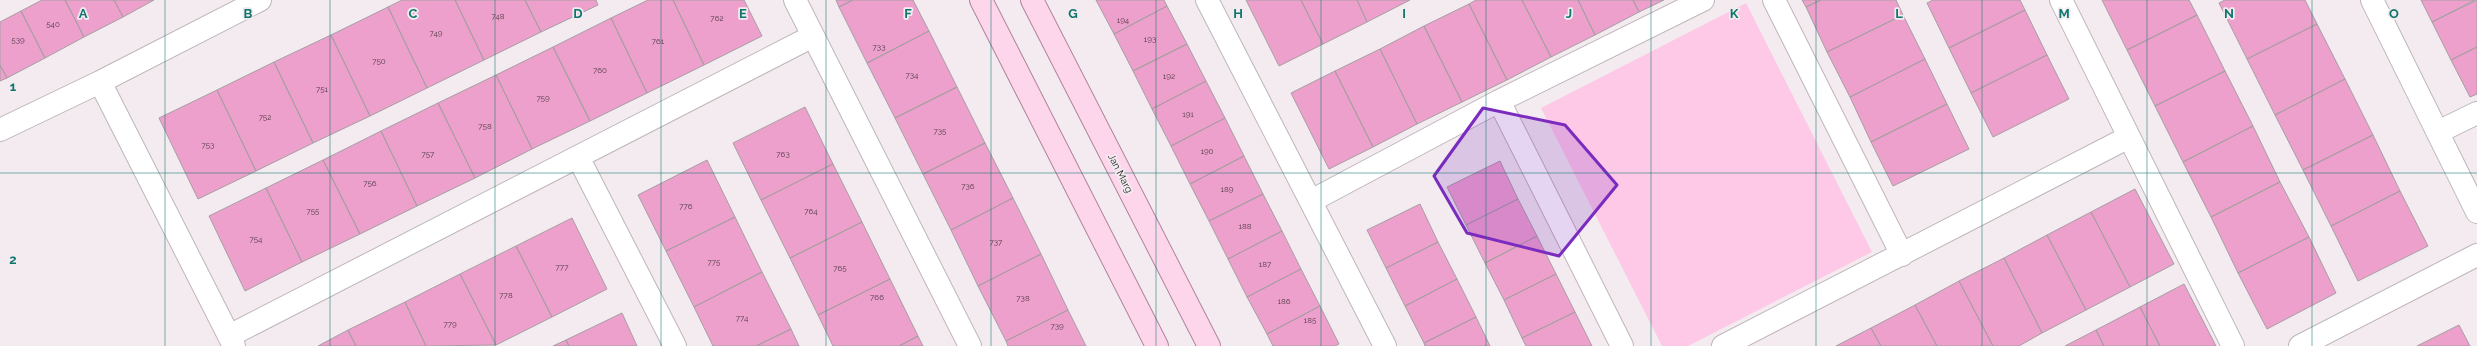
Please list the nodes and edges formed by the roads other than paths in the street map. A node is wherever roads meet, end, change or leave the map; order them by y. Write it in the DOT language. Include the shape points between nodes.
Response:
graph roads {
  1 [pos="260,0"];
  2 [pos="795,0"];
  3 [pos="981,0"];
  4 [pos="1032,0"];
  5 [pos="1207,0"];
  6 [pos="1703,0"];
  7 [pos="1774,0"];
  8 [pos="2061,0"];
  9 [pos="2372,0"];
  10 [pos="813,36"];
  11 [pos="100,82"];
  12 [pos="1500,101"];
  13 [pos="2477,112"];
  14 [pos="0,130"];
  15 [pos="2438,132"];
  16 [pos="2129,137"];
  17 [pos="578,157"];
  18 [pos="1311,201"];
  19 [pos="2477,212"];
  20 [pos="1902,255"];
  21 [pos="2477,255"];
  22 [pos="232,341"];
  23 [pos="675,346"];
  24 [pos="970,346"];
  25 [pos="1157,346"];
  26 [pos="1209,346"];
  27 [pos="1385,346"];
  28 [pos="1622,346"];
  29 [pos="1723,346"];
  30 [pos="2233,346"];
  31 [pos="2300,346"];
  1 -- 11 [label="street"];
  2 -- 10 [label="street"];
  3 -- 25 [label="main road"];
  4 -- 26 [label="main road, Jan Marg"];
  5 -- 18 [label="street"];
  6 -- 12 [label="street"];
  7 -- 20 [label="street"];
  8 -- 16 [label="street"];
  9 -- 15 [label="street"];
  10 -- 17 [label="street"];
  10 -- 24 [label="street"];
  11 -- 14 [label="street"];
  11 -- 22 [label="street"];
  12 -- 18 [label="street"];
  12 -- 28 [label="street"];
  13 -- 15 [label="street"];
  15 -- 19 [label="street"];
  16 -- 20 [label="street"];
  16 -- 30 [label="street"];
  17 -- 22 [label="street"];
  17 -- 23 [label="street"];
  18 -- 27 [label="street"];
  20 -- 29 [label="street"];
  21 -- 31 [label="street"];
}
